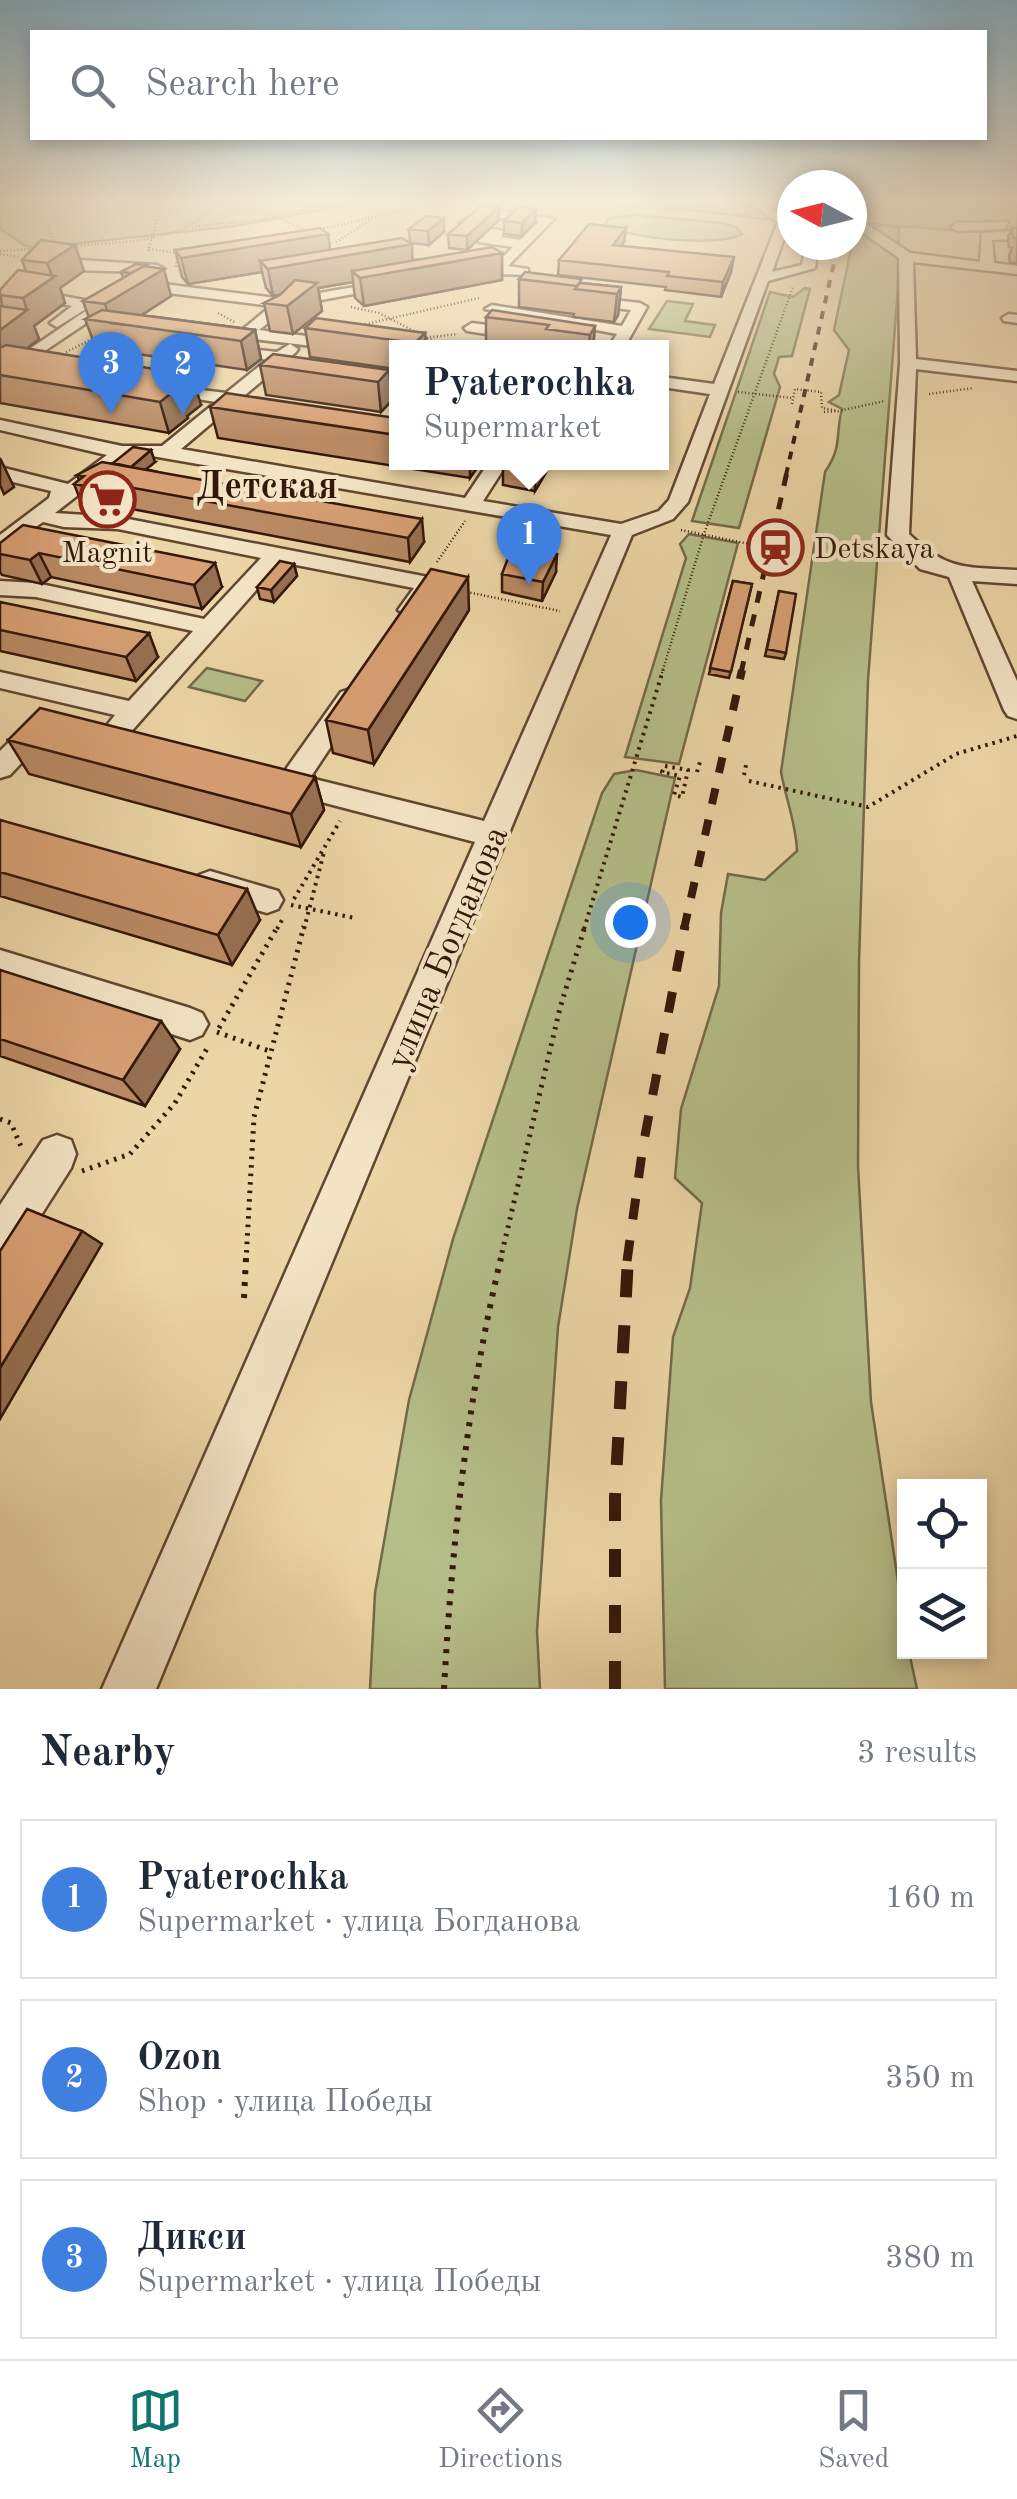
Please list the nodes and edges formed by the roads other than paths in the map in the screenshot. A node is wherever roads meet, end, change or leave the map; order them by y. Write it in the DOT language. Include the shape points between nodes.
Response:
graph roads {
  1 [pos="24,282"];
  2 [pos="85,282"];
  3 [pos="98,282"];
  4 [pos="142,282"];
  5 [pos="147,282"];
  6 [pos="395,282"];
  7 [pos="514,282"];
  8 [pos="762,282"];
  9 [pos="906,282"];
  10 [pos="254,283"];
  11 [pos="90,285"];
  12 [pos="649,290"];
  13 [pos="16,292"];
  14 [pos="199,293"];
  15 [pos="569,298"];
  16 [pos="284,303"];
  17 [pos="106,306"];
  18 [pos="640,308"];
  19 [pos="489,309"];
  20 [pos="0,314"];
  21 [pos="0,328"];
  22 [pos="18,330"];
  23 [pos="626,331"];
  24 [pos="100,334"];
  25 [pos="62,337"];
  26 [pos="544,337"];
  27 [pos="462,338"];
  28 [pos="620,340"];
  29 [pos="301,341"];
  30 [pos="389,344"];
  31 [pos="204,346"];
  32 [pos="281,356"];
  33 [pos="908,362"];
  34 [pos="18,364"];
  35 [pos="45,369"];
  36 [pos="260,375"];
  37 [pos="0,376"];
  38 [pos="1017,376"];
  39 [pos="290,379"];
  40 [pos="669,383"];
  41 [pos="143,385"];
  42 [pos="723,390"];
  43 [pos="230,399"];
  44 [pos="212,414"];
  45 [pos="238,418"];
  46 [pos="0,425"];
  47 [pos="122,452"];
  48 [pos="172,454"];
  49 [pos="494,470"];
  50 [pos="0,474"];
  51 [pos="154,476"];
  52 [pos="59,500"];
  53 [pos="472,506"];
  54 [pos="39,515"];
  55 [pos="623,532"];
  56 [pos="0,545"];
  57 [pos="276,554"];
  58 [pos="958,573"];
  59 [pos="1017,577"];
  60 [pos="0,588"];
  61 [pos="210,628"];
  62 [pos="398,628"];
  63 [pos="368,672"];
  64 [pos="0,680"];
  65 [pos="71,696"];
  66 [pos="1017,710"];
  67 [pos="135,711"];
  68 [pos="167,753"];
  69 [pos="0,768"];
  70 [pos="243,772"];
  71 [pos="292,784"];
  72 [pos="494,835"];
  73 [pos="172,874"];
  74 [pos="267,900"];
  75 [pos="0,964"];
  76 [pos="203,1028"];
  77 [pos="56,1154"];
  78 [pos="0,1241"];
  79 [pos="130,1689"];
  1 -- 13 [label="street"];
  2 -- 11 [label="street"];
  3 -- 11 [label="street"];
  4 -- 17 [label="street"];
  5 -- 14 [label="street"];
  6 -- 16 [label="street"];
  7 -- 19 [label="street"];
  8 -- 42 [label="street"];
  9 -- 33 [label="street"];
  10 -- 14 [label="street"];
  11 -- 13 [label="street" via="66,299"];
  11 -- 17 [label="street"];
  11 -- 25 [label="street" via="68,318 36,333"];
  12 -- 18 [label="street"];
  13 -- 20 [label="street"];
  14 -- 16 [label="street"];
  15 -- 18 [label="street"];
  16 -- 29 [label="street" via="250,330"];
  17 -- 25 [label="street"];
  18 -- 23 [label="street"];
  19 -- 23 [label="street"];
  19 -- 27 [label="street"];
  21 -- 22 [label="street"];
  23 -- 28 [label="street"];
  24 -- 25 [label="street"];
  25 -- 34 [label="street"];
  26 -- 27 [label="street"];
  29 -- 30 [label="street"];
  29 -- 32 [label="street"];
  31 -- 32 [label="street"];
  32 -- 36 [label="street"];
  33 -- 38 [label="street"];
  33 -- 58 [label="street" via="898,535 928,564"];
  34 -- 35 [label="street"];
  34 -- 37 [label="street"];
  36 -- 39 [label="street"];
  36 -- 43 [label="street"];
  40 -- 42 [label="street"];
  41 -- 43 [label="street"];
  42 -- 55 [label="street" via="678,502 666,515"];
  43 -- 44 [label="street"];
  44 -- 45 [label="street"];
  44 -- 48 [label="street"];
  46 -- 47 [label="street"];
  47 -- 48 [label="street"];
  47 -- 52 [label="street"];
  48 -- 51 [label="street"];
  48 -- 53 [label="street"];
  49 -- 53 [label="street"];
  50 -- 52 [label="street" via="61,488"];
  52 -- 54 [label="street"];
  53 -- 55 [label="street"];
  54 -- 56 [label="street"];
  54 -- 57 [label="street"];
  55 -- 72 [label="street, улица Богданова" via="523,784"];
  57 -- 61 [label="street"];
  57 -- 62 [label="street" via="432,573"];
  58 -- 59 [label="street"];
  58 -- 66 [label="street"];
  60 -- 61 [label="street"];
  61 -- 67 [label="street"];
  63 -- 71 [label="street"];
  64 -- 65 [label="street"];
  65 -- 67 [label="street"];
  65 -- 69 [label="street"];
  67 -- 68 [label="street" via="110,738"];
  70 -- 71 [label="street"];
  71 -- 72 [label="street"];
  72 -- 79 [label="street, улица Богданова"];
  73 -- 74 [label="street"];
  75 -- 76 [label="street"];
  77 -- 78 [label="street"];
}
